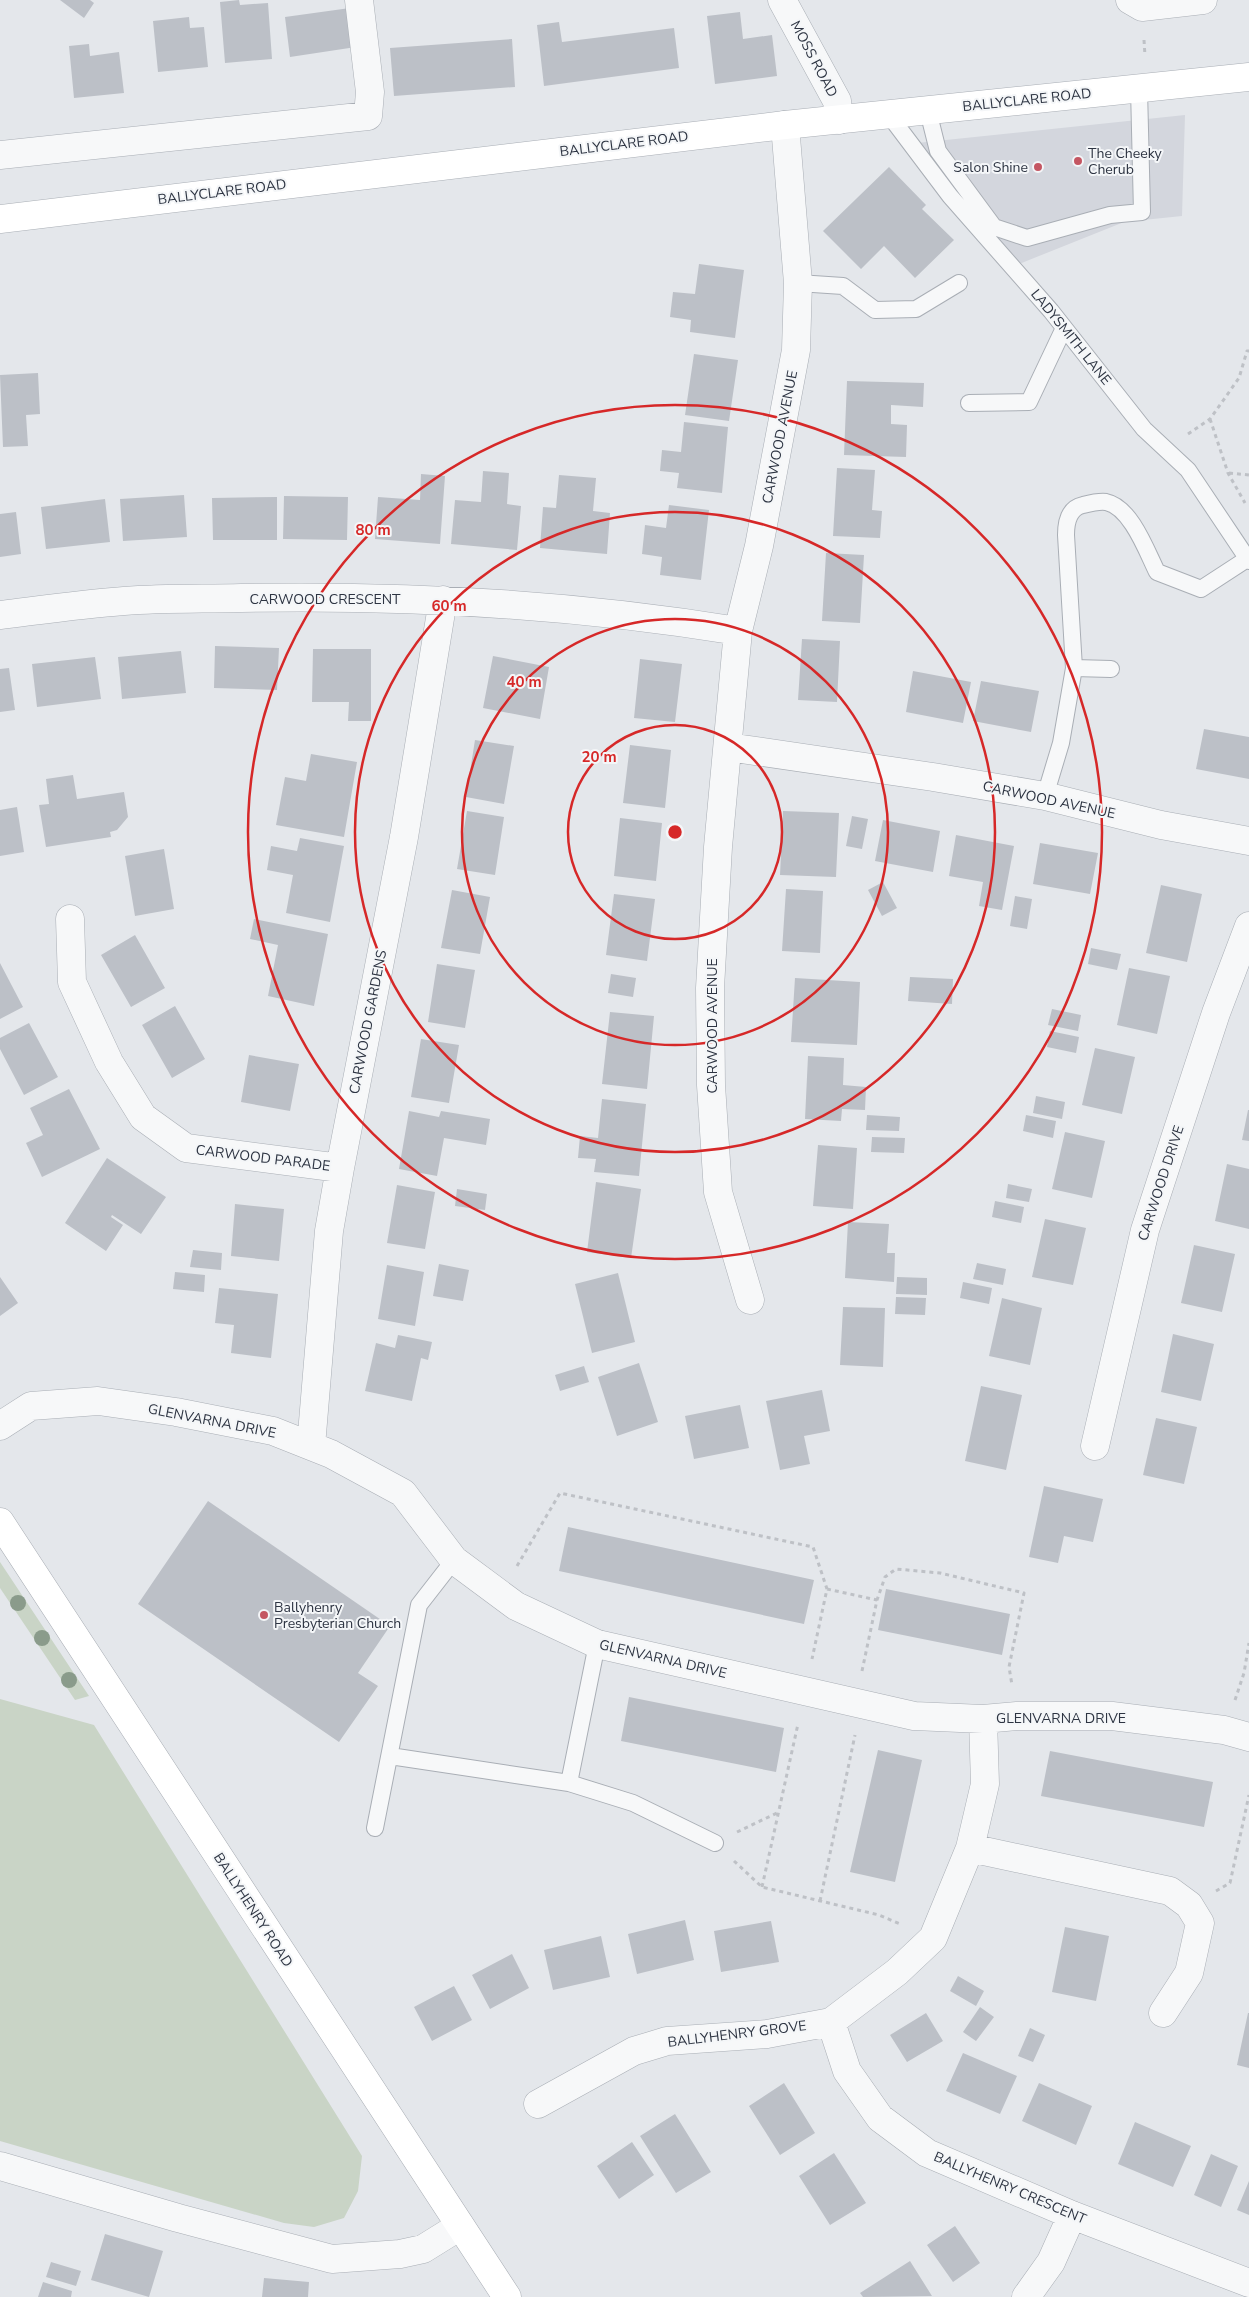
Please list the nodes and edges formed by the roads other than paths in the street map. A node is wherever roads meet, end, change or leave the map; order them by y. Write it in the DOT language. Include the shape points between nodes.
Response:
graph roads {
  1 [pos="358,0"];
  2 [pos="782,0"];
  3 [pos="1203,0"];
  4 [pos="1136,3"];
  5 [pos="1249,77"];
  6 [pos="1143,88"];
  7 [pos="928,111"];
  8 [pos="889,115"];
  9 [pos="839,120"];
  10 [pos="786,125"];
  11 [pos="0,155"];
  12 [pos="966,188"];
  13 [pos="950,196"];
  14 [pos="0,219"];
  15 [pos="798,283"];
  16 [pos="959,283"];
  17 [pos="1064,328"];
  18 [pos="969,403"];
  19 [pos="1248,560"];
  20 [pos="444,600"];
  21 [pos="0,615"];
  22 [pos="738,631"];
  23 [pos="1074,668"];
  24 [pos="1111,669"];
  25 [pos="728,747"];
  26 [pos="1045,796"];
  27 [pos="1249,841"];
  28 [pos="70,919"];
  29 [pos="1249,926"];
  30 [pos="340,1168"];
  31 [pos="750,1300"];
  32 [pos="0,1426"];
  33 [pos="311,1446"];
  34 [pos="1095,1446"];
  35 [pos="0,1522"];
  36 [pos="454,1560"];
  37 [pos="597,1644"];
  38 [pos="983,1720"];
  39 [pos="1236,1733"];
  40 [pos="390,1756"];
  41 [pos="569,1783"];
  42 [pos="375,1828"];
  43 [pos="715,1843"];
  44 [pos="970,1848"];
  45 [pos="1163,2013"];
  46 [pos="831,2022"];
  47 [pos="538,2104"];
  48 [pos="0,2166"];
  49 [pos="1072,2216"];
  50 [pos="460,2226"];
  51 [pos="1249,2283"];
  52 [pos="507,2297"];
  53 [pos="1026,2297"];
  1 -- 11 [label="street" via="370,92 368,116"];
  2 -- 9 [label="street, MOSS ROAD" via="837,101"];
  3 -- 4 [label="street"];
  5 -- 6 [label="main road, BALLYCLARE ROAD"];
  6 -- 7 [label="main road, BALLYCLARE ROAD"];
  6 -- 12 [label="lane" via="1142,212 1110,215 1027,238 994,227"];
  7 -- 8 [label="main road, BALLYCLARE ROAD"];
  7 -- 12 [label="lane" via="938,151"];
  8 -- 9 [label="main road, BALLYCLARE ROAD"];
  8 -- 13 [label="lane, LADYSMITH LANE"];
  9 -- 10 [label="main road, BALLYCLARE ROAD"];
  10 -- 14 [label="main road, BALLYCLARE ROAD"];
  10 -- 15 [label="street, CARWOOD AVENUE"];
  12 -- 13 [label="lane"];
  13 -- 17 [label="lane, LADYSMITH LANE"];
  15 -- 16 [label="lane" via="844,286 875,310 916,309"];
  15 -- 22 [label="street, CARWOOD AVENUE" via="796,350 760,546"];
  17 -- 18 [label="lane" via="1029,402"];
  17 -- 19 [label="lane, LADYSMITH LANE" via="1144,429 1188,470"];
  19 -- 23 [label="lane" via="1201,590 1157,572 1136,528 1121,510 1108,503 1079,506 1069,514 1066,524"];
  20 -- 21 [label="street, CARWOOD CRESCENT" via="310,597 124,600"];
  20 -- 22 [label="street, CARWOOD CRESCENT" via="589,611"];
  20 -- 30 [label="street, CARWOOD GARDENS" via="404,837"];
  22 -- 25 [label="street, CARWOOD AVENUE"];
  23 -- 24 [label="lane"];
  23 -- 26 [label="lane" via="1062,743"];
  25 -- 26 [label="street, CARWOOD AVENUE"];
  25 -- 31 [label="street, CARWOOD AVENUE" via="718,847 710,988 711,1085 718,1192"];
  26 -- 27 [label="street, CARWOOD AVENUE" via="1161,825"];
  28 -- 30 [label="street, CARWOOD PARADE" via="72,982 109,1062 143,1117 186,1148"];
  29 -- 34 [label="street, CARWOOD DRIVE" via="1216,1013 1145,1230"];
  30 -- 33 [label="street, CARWOOD GARDENS" via="330,1231"];
  32 -- 33 [label="street, GLENVARNA DRIVE" via="31,1406 98,1401 273,1430"];
  33 -- 36 [label="street, GLENVARNA DRIVE" via="403,1493"];
  35 -- 50 [label="main road, BALLYHENRY ROAD"];
  36 -- 37 [label="street, GLENVARNA DRIVE" via="516,1606"];
  36 -- 40 [label="lane" via="420,1604"];
  37 -- 38 [label="street, GLENVARNA DRIVE" via="914,1716"];
  37 -- 41 [label="lane"];
  38 -- 39 [label="street, GLENVARNA DRIVE" via="1017,1716 1112,1716"];
  38 -- 44 [label="street, BALLYHENRY GROVE" via="984,1784"];
  40 -- 41 [label="lane"];
  40 -- 42 [label="lane"];
  41 -- 43 [label="lane" via="633,1803"];
  44 -- 45 [label="street" via="1170,1890 1189,1905 1200,1923 1189,1973"];
  44 -- 46 [label="street, BALLYHENRY GROVE" via="933,1938 897,1972"];
  46 -- 47 [label="street, BALLYHENRY GROVE" via="766,2034 667,2041 634,2051"];
  46 -- 49 [label="street, BALLYHENRY CRESCENT" via="847,2071 880,2118 927,2153"];
  48 -- 50 [label="street" via="178,2218 332,2258 408,2252 423,2248"];
  49 -- 51 [label="street, BALLYHENRY CRESCENT"];
  49 -- 53 [label="street" via="1052,2262"];
  50 -- 52 [label="main road, BALLYHENRY ROAD"];
}
